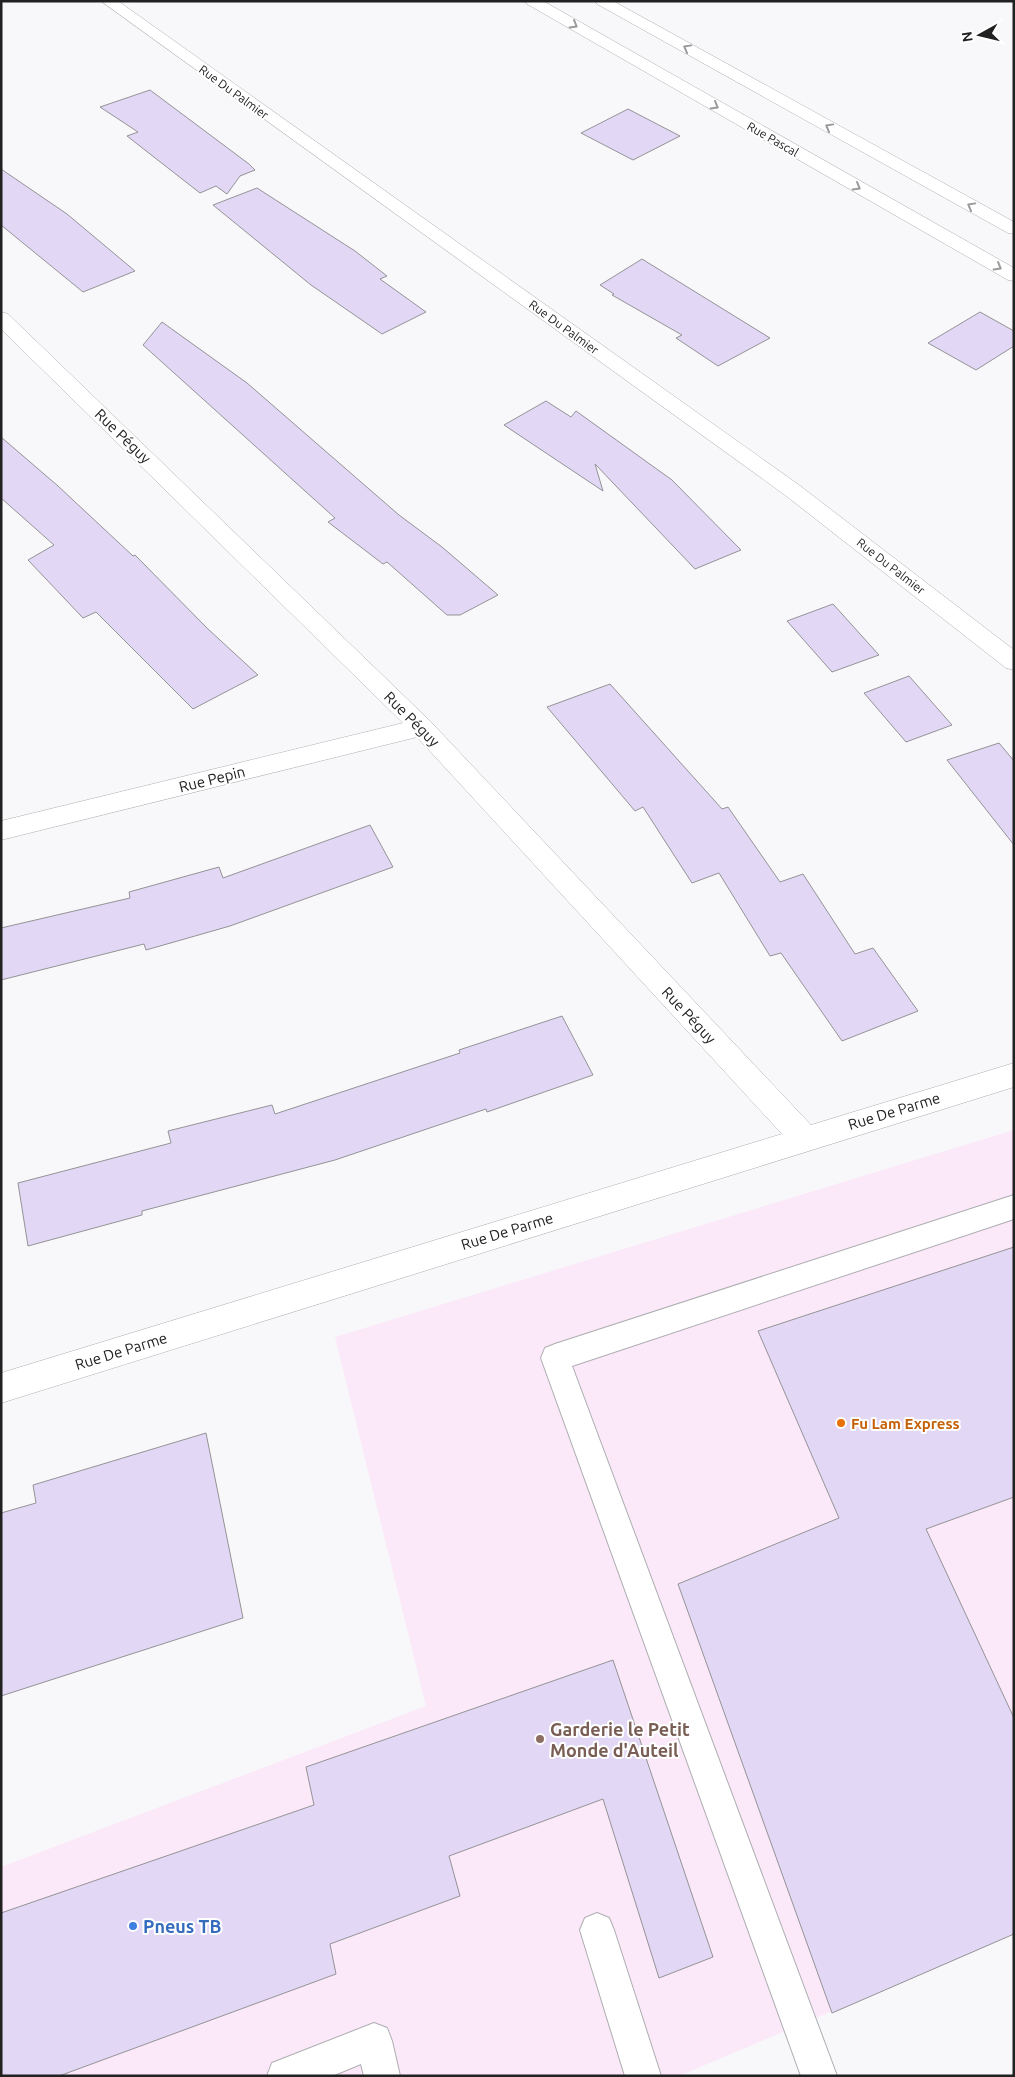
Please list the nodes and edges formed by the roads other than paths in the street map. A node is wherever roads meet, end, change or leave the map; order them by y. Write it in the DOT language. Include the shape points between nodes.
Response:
graph roads {
  1 [pos="108,1"];
  2 [pos="532,1"];
  3 [pos="602,1"];
  4 [pos="1014,229"];
  5 [pos="1014,276"];
  6 [pos="1,318"];
  7 [pos="1014,662"];
  8 [pos="422,727"];
  9 [pos="1,831"];
  10 [pos="1014,1075"];
  11 [pos="805,1139"];
  12 [pos="1014,1207"];
  13 [pos="1,1388"];
  14 [pos="597,1930"];
  15 [pos="285,2076"];
  16 [pos="382,2076"];
  17 [pos="643,2076"];
  18 [pos="819,2076"];
  1 -- 7 [label="street, Rue Du Palmier" via="792,490"];
  2 -- 5 [label="street, Rue Pascal, one-way"];
  4 -- 3 [label="street, one-way"];
  6 -- 8 [label="street, Rue Péguy"];
  8 -- 9 [label="street, Rue Pepin"];
  8 -- 11 [label="street, Rue Péguy"];
  10 -- 11 [label="street, Rue De Parme"];
  11 -- 13 [label="street, Rue De Parme"];
  12 -- 18 [label="lane" via="555,1358"];
  14 -- 17 [label="lane"];
  15 -- 16 [label="lane" via="374,2041"];
}
